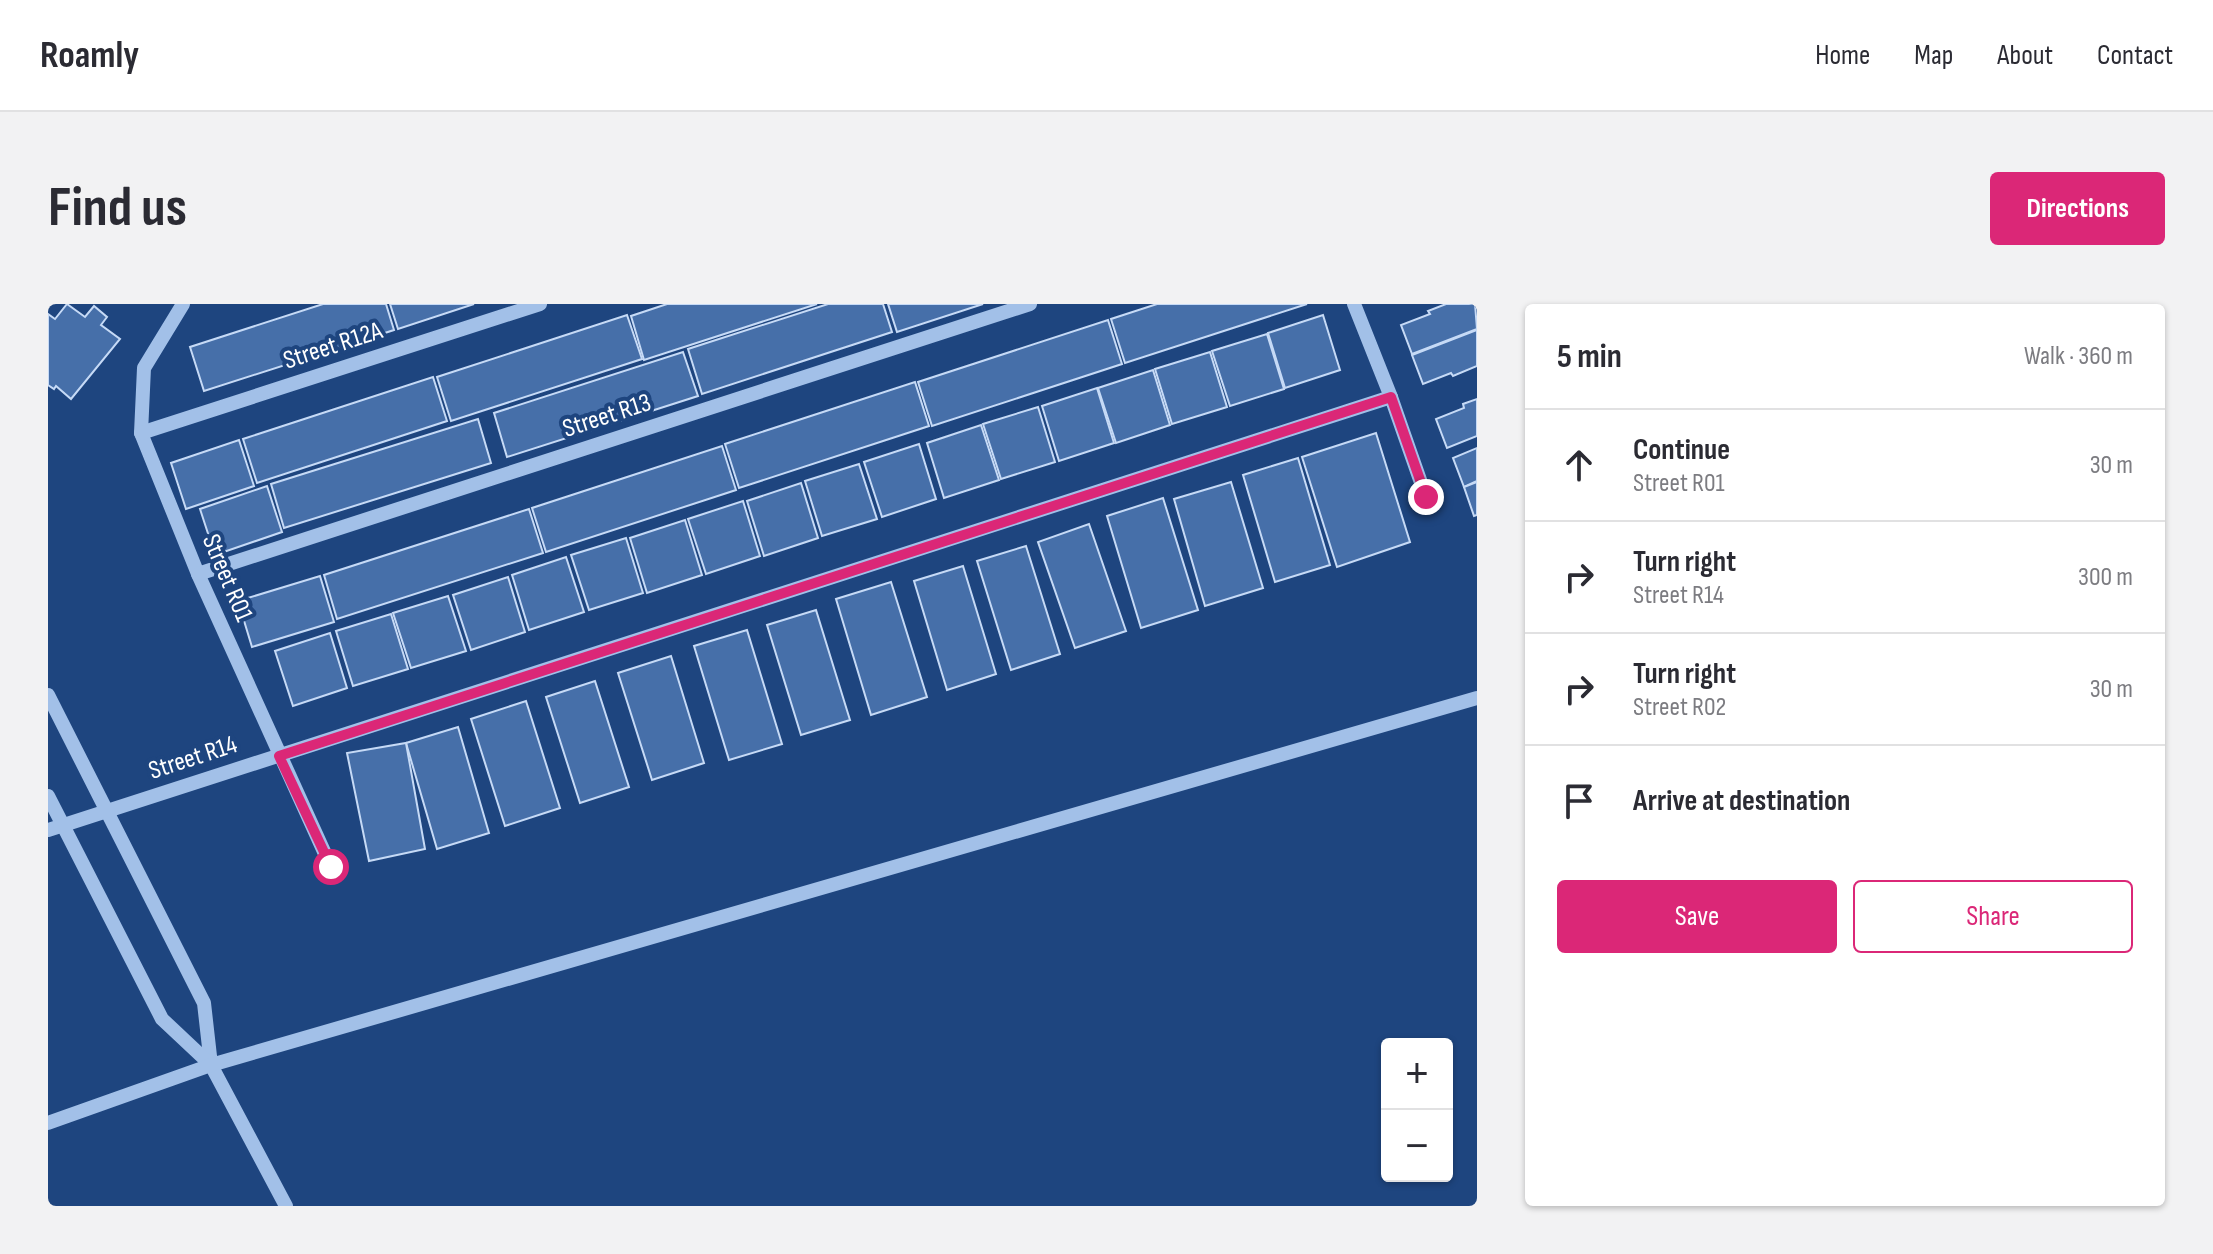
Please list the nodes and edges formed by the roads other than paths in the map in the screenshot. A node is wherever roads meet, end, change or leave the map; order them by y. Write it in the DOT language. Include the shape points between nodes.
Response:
graph roads {
  1 [pos="183,304"];
  2 [pos="540,304"];
  3 [pos="1030,304"];
  4 [pos="1354,304"];
  5 [pos="1391,397"];
  6 [pos="141,433"];
  7 [pos="1426,497"];
  8 [pos="198,574"];
  9 [pos="48,695"];
  10 [pos="1477,698"];
  11 [pos="279,756"];
  12 [pos="48,796"];
  13 [pos="106,811"];
  14 [pos="55,827"];
  15 [pos="331,867"];
  16 [pos="211,1065"];
  17 [pos="48,1123"];
  18 [pos="286,1206"];
  1 -- 6 [label="street, Street R01" via="144,368"];
  2 -- 6 [label="street, Street R12A"];
  3 -- 8 [label="street, Street R13"];
  4 -- 5 [label="street"];
  5 -- 7 [label="street"];
  5 -- 11 [label="street, Street R14"];
  6 -- 8 [label="street, Street R01"];
  8 -- 11 [label="street, Street R01"];
  9 -- 13 [label="street"];
  10 -- 16 [label="street"];
  11 -- 13 [label="street, Street R14"];
  11 -- 15 [label="street, Street R01"];
  12 -- 14 [label="street"];
  13 -- 14 [label="street, Street R14"];
  13 -- 16 [label="street" via="204,1003"];
  14 -- 16 [label="street" via="162,1019"];
  16 -- 17 [label="street"];
  16 -- 18 [label="street"];
}
